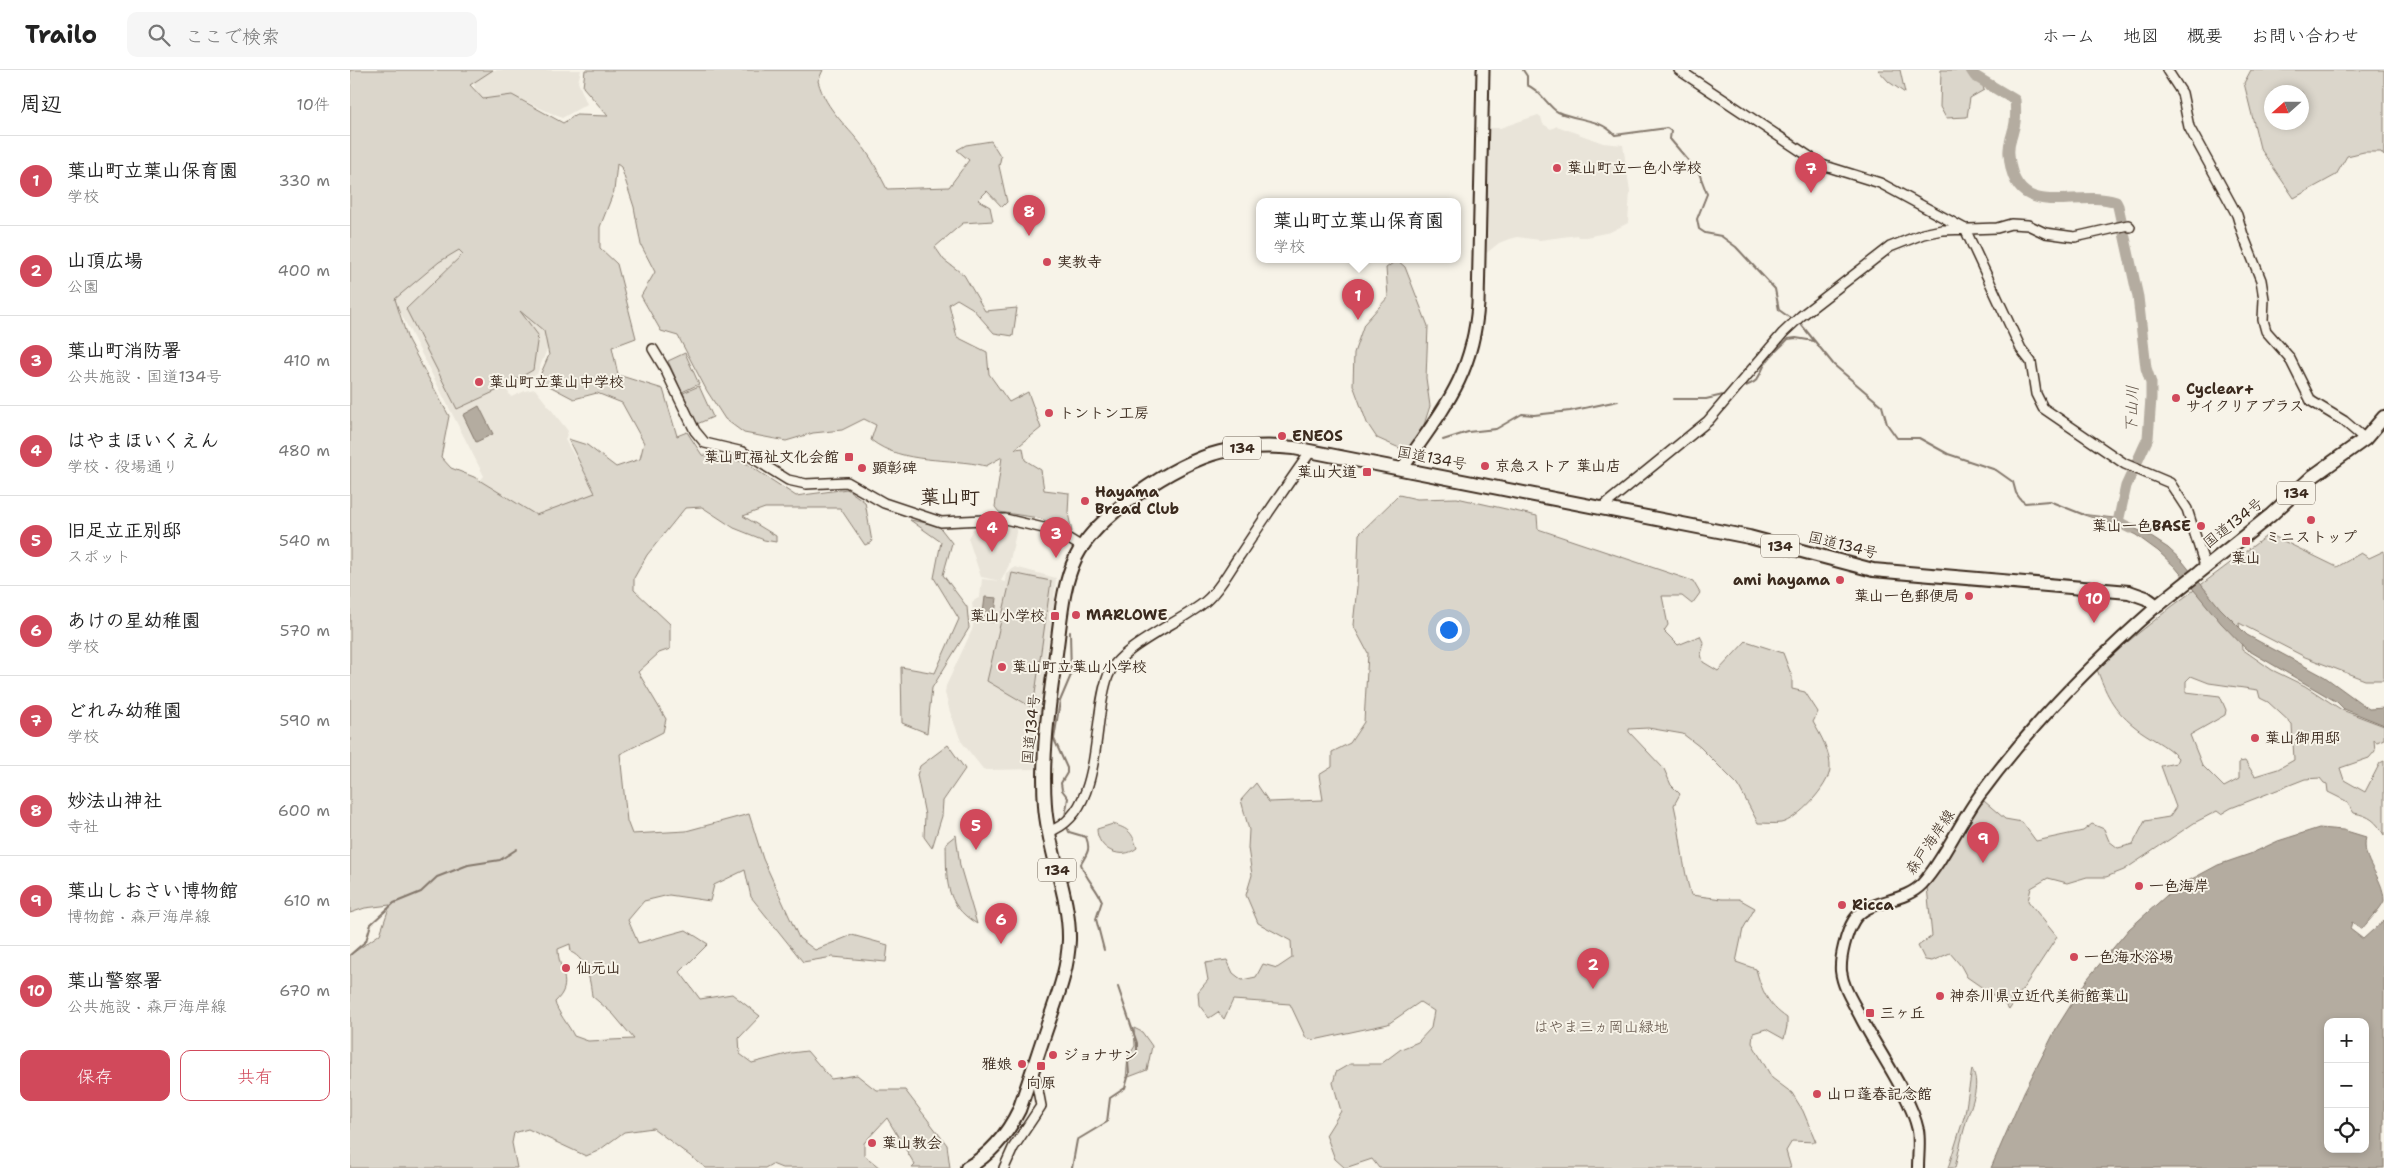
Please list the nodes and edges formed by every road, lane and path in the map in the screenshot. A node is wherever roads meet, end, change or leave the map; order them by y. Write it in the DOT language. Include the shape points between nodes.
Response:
graph roads {
  1 [pos="1484,70"];
  2 [pos="1679,70"];
  3 [pos="2167,70"];
  4 [pos="2129,226"];
  5 [pos="1965,229"];
  6 [pos="653,349"];
  7 [pos="2384,417"];
  8 [pos="2365,439"];
  9 [pos="1311,451"];
  10 [pos="1402,469"];
  11 [pos="1601,508"];
  12 [pos="1082,547"];
  13 [pos="2203,568"];
  14 [pos="2157,606"];
  15 [pos="1048,832"];
  16 [pos="1032,1072"];
  17 [pos="967,1168"];
  18 [pos="1004,1168"];
  19 [pos="1918,1168"];
  1 -- 10 [label="main road" via="1478,304 1474,339 1455,392"];
  2 -- 5 [label="street" via="1822,165 1880,183"];
  3 -- 8 [label="street" via="2182,93 2189,127 2237,214 2261,280 2266,331 2289,358 2311,401 2344,421"];
  4 -- 5 [label="street" via="2075,237 2045,232 2020,223"];
  5 -- 11 [label="street" via="1922,234 1890,247 1797,320 1708,420"];
  5 -- 13 [label="street" via="2020,349 2031,362 2036,394 2043,408 2129,467 2165,480 2175,488 2188,509"];
  6 -- 12 [label="street" via="695,431 705,443 743,452 788,480 806,484 853,484 884,503 941,522 1005,519 1056,531"];
  7 -- 8 [label="highway, 国道134号 / 134"];
  8 -- 13 [label="highway, 国道134号 / 134" via="2312,478"];
  9 -- 10 [label="highway, 国道134号 / 134"];
  9 -- 12 [label="highway, 国道134号 / 134" via="1256,446 1220,452 1192,462 1114,511"];
  9 -- 15 [label="street" via="1212,596 1124,654 1108,673 1088,786 1069,820"];
  10 -- 11 [label="highway, 国道134号 / 134"];
  11 -- 14 [label="highway, 国道134号 / 134" via="1749,537 1873,570 2129,592"];
  12 -- 15 [label="highway, 国道134号 / 134" via="1067,582 1046,735 1043,777"];
  13 -- 14 [label="highway, 国道134号 / 134"];
  14 -- 19 [label="main road, 森戸海岸線" via="2082,675 2019,743 1980,794 1924,882 1903,898 1864,910 1851,927 1841,964 1844,983 1914,1119"];
  15 -- 16 [label="highway, 国道134号 / 134" via="1068,923 1069,947 1063,981"];
  16 -- 17 [label="highway, 国道134号 / 134" via="1019,1110 1003,1137"];
  16 -- 18 [label="street" via="1041,1106 1012,1148"];
}
